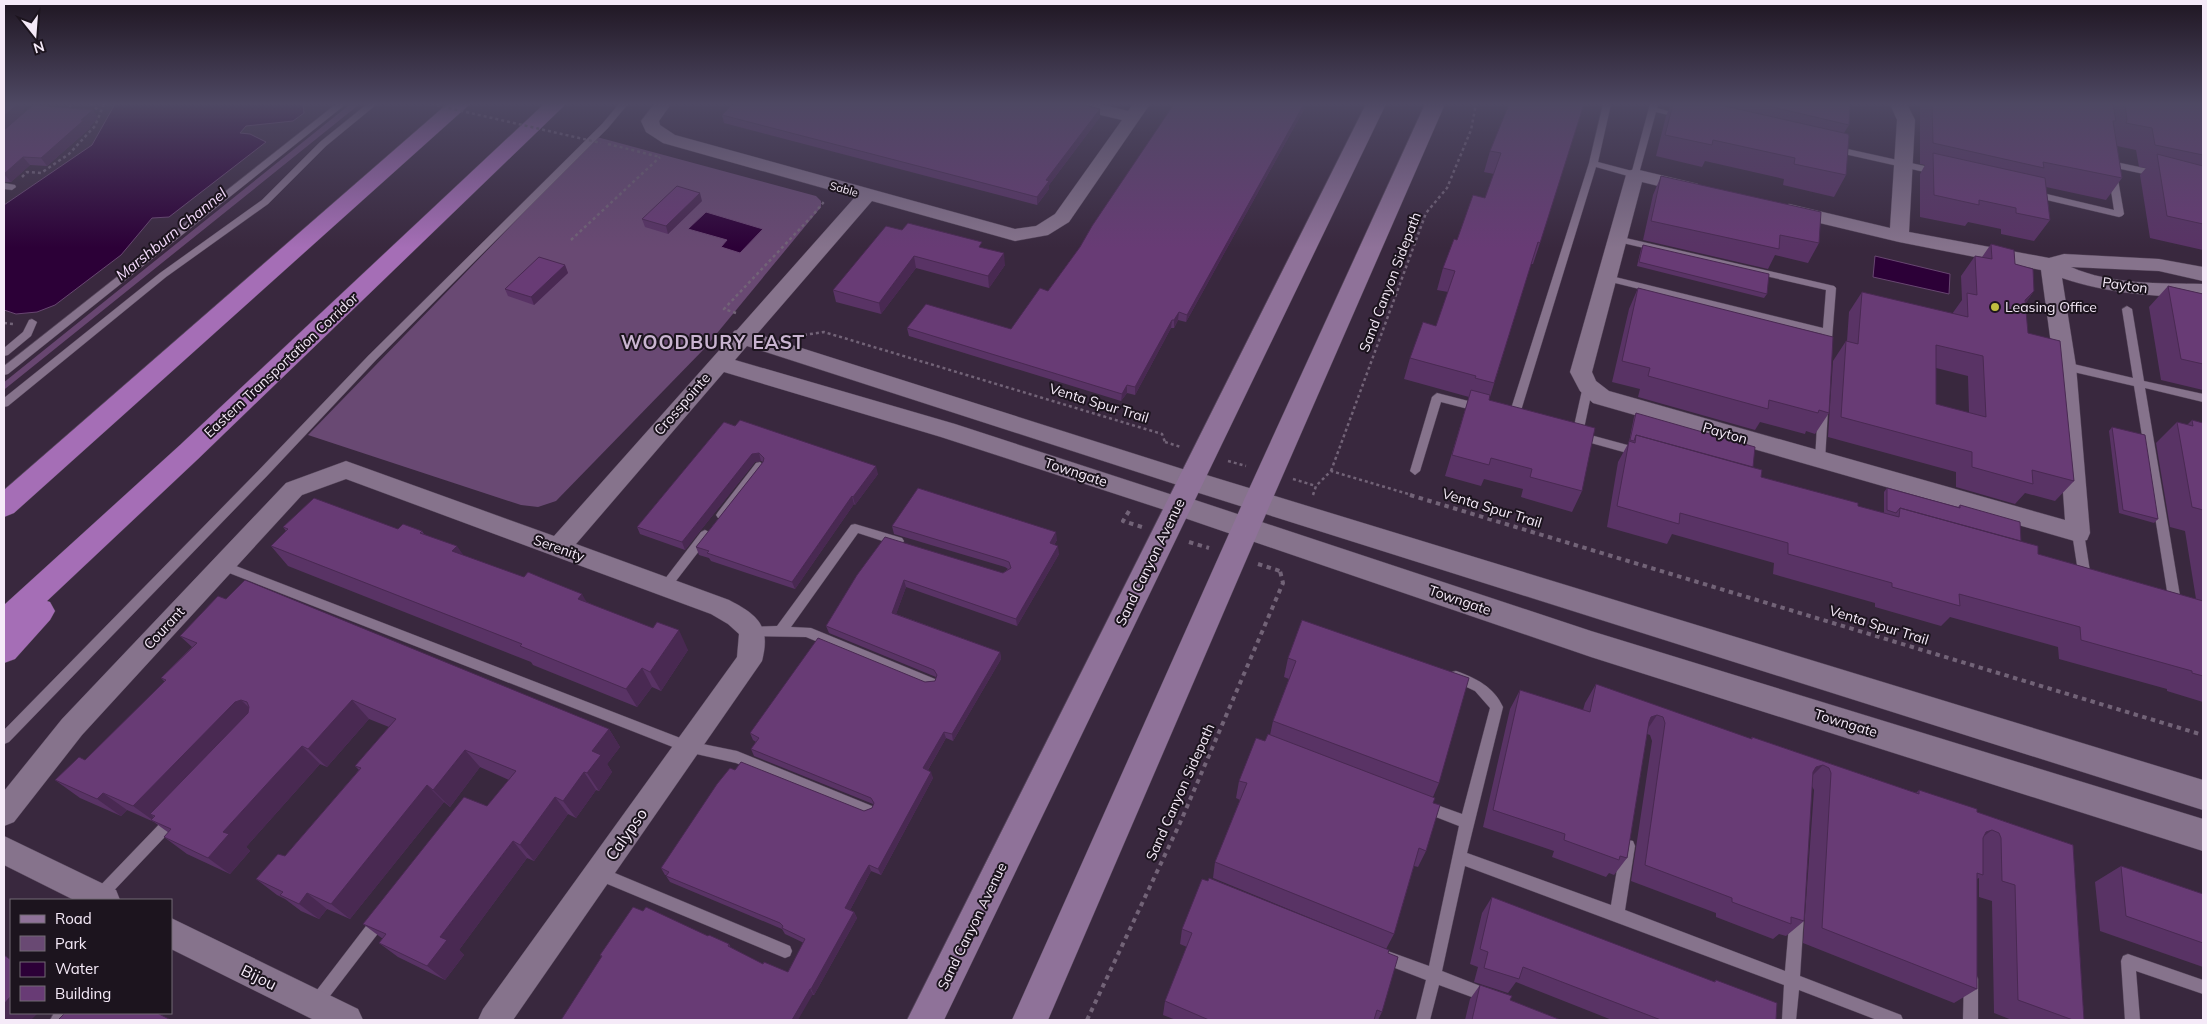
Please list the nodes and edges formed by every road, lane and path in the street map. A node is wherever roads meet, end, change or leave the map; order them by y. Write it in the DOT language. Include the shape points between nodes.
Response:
graph roads {
  1 [pos="71,152"];
  2 [pos="282,152"];
  3 [pos="315,152"];
  4 [pos="406,152"];
  5 [pos="506,152"];
  6 [pos="577,152"];
  7 [pos="639,152"];
  8 [pos="714,152"];
  9 [pos="1108,152"];
  10 [pos="1352,152"];
  11 [pos="1414,152"];
  12 [pos="1462,152"];
  13 [pos="1596,152"];
  14 [pos="1641,152"];
  15 [pos="1843,152"];
  16 [pos="1904,152"];
  17 [pos="660,157"];
  18 [pos="669,160"];
  19 [pos="1593,163"];
  20 [pos="1903,165"];
  21 [pos="1635,175"];
  22 [pos="1950,175"];
  23 [pos="2166,176"];
  24 [pos="11,184"];
  25 [pos="1711,192"];
  26 [pos="2025,192"];
  27 [pos="867,195"];
  28 [pos="817,201"];
  29 [pos="1767,205"];
  30 [pos="1899,236"];
  31 [pos="1617,239"];
  32 [pos="571,240"];
  33 [pos="2050,265"];
  34 [pos="2203,274"];
  35 [pos="1607,278"];
  36 [pos="2203,291"];
  37 [pos="2126,308"];
  38 [pos="736,313"];
  39 [pos="32,322"];
  40 [pos="1827,332"];
  41 [pos="799,333"];
  42 [pos="741,336"];
  43 [pos="4,353"];
  44 [pos="1825,362"];
  45 [pos="718,363"];
  46 [pos="2065,366"];
  47 [pos="4,371"];
  48 [pos="2138,382"];
  49 [pos="1588,386"];
  50 [pos="2203,398"];
  51 [pos="1823,401"];
  52 [pos="4,403"];
  53 [pos="189,452"];
  54 [pos="1203,454"];
  55 [pos="1652,456"];
  56 [pos="1820,460"];
  57 [pos="760,466"];
  58 [pos="346,470"];
  59 [pos="1331,471"];
  60 [pos="1415,471"];
  61 [pos="1272,473"];
  62 [pos="1184,493"];
  63 [pos="1258,500"];
  64 [pos="4,506"];
  65 [pos="1246,528"];
  66 [pos="2078,533"];
  67 [pos="911,545"];
  68 [pos="558,548"];
  69 [pos="222,566"];
  70 [pos="1280,571"];
  71 [pos="2085,578"];
  72 [pos="665,587"];
  73 [pos="2157,597"];
  74 [pos="4,623"];
  75 [pos="780,632"];
  76 [pos="753,638"];
  77 [pos="4,650"];
  78 [pos="1443,672"];
  79 [pos="932,683"];
  80 [pos="2203,735"];
  81 [pos="4,738"];
  82 [pos="688,747"];
  83 [pos="2203,795"];
  84 [pos="1413,802"];
  85 [pos="867,810"];
  86 [pos="180,812"];
  87 [pos="4,814"];
  88 [pos="1466,822"];
  89 [pos="2203,835"];
  90 [pos="1629,837"];
  91 [pos="4,850"];
  92 [pos="1459,857"];
  93 [pos="598,873"];
  94 [pos="102,899"];
  95 [pos="1798,904"];
  96 [pos="388,910"];
  97 [pos="1617,914"];
  98 [pos="172,933"];
  99 [pos="785,950"];
  100 [pos="1370,951"];
  101 [pos="1971,962"];
  102 [pos="1434,977"];
  103 [pos="1792,981"];
  104 [pos="2203,987"];
  105 [pos="1500,1000"];
  106 [pos="315,1004"];
  107 [pos="347,1020"];
  108 [pos="494,1020"];
  109 [pos="925,1020"];
  110 [pos="1030,1020"];
  111 [pos="1087,1020"];
  112 [pos="1423,1020"];
  113 [pos="1789,1020"];
  114 [pos="1896,1020"];
  115 [pos="1971,1020"];
  116 [pos="2132,1020"];
  1 -- 24 [label="path" via="41,173 27,172"];
  2 -- 47 [label="lane"];
  3 -- 52 [label="lane" via="265,202 163,275"];
  4 -- 64 [label="highway"];
  5 -- 53 [label="highway, Eastern Transportation Corridor"];
  6 -- 81 [label="lane"];
  7 -- 17 [label="path, bridge"];
  8 -- 27 [label="street, Sable"];
  9 -- 27 [label="street, Sable" via="1062,218 1041,231 1015,235"];
  10 -- 54 [label="main road, Sand Canyon Avenue"];
  11 -- 61 [label="main road"];
  12 -- 59 [label="path, Sand Canyon Sidepath" via="1447,188 1426,214 1419,231"];
  13 -- 19 [label="lane"];
  14 -- 21 [label="lane"];
  15 -- 20 [label="lane"];
  16 -- 20 [label="street"];
  17 -- 18 [label="path"];
  17 -- 32 [label="path"];
  19 -- 21 [label="lane"];
  19 -- 60 [label="lane" via="1509,416 1437,397"];
  20 -- 22 [label="lane"];
  20 -- 30 [label="street"];
  21 -- 25 [label="street"];
  21 -- 31 [label="street"];
  23 -- 26 [label="lane" via="2111,164 2119,214"];
  27 -- 42 [label="street, Crosspointe"];
  28 -- 38 [label="path" via="823,203 724,308"];
  29 -- 30 [label="street, Payton"];
  30 -- 33 [label="street, Payton"];
  31 -- 35 [label="street"];
  31 -- 40 [label="lane" via="1831,288"];
  33 -- 34 [label="street, Payton" via="2064,260 2149,265"];
  33 -- 36 [label="street, Payton" via="2068,275 2130,288"];
  33 -- 46 [label="street"];
  35 -- 40 [label="lane"];
  35 -- 49 [label="street" via="1581,372"];
  37 -- 48 [label="lane"];
  39 -- 43 [label="lane" via="27,334"];
  40 -- 44 [label="lane"];
  41 -- 54 [label="path, Venta Spur Trail" via="824,332 1162,434 1165,442"];
  42 -- 45 [label="street, Crosspointe"];
  42 -- 62 [label="street, Towngate"];
  45 -- 62 [label="street, Towngate" via="947,430"];
  45 -- 68 [label="street, Crosspointe"];
  46 -- 48 [label="lane"];
  46 -- 66 [label="street"];
  48 -- 50 [label="lane"];
  48 -- 73 [label="lane" via="2175,602"];
  49 -- 55 [label="lane" via="1573,434"];
  49 -- 56 [label="street, Payton" via="1601,398"];
  51 -- 56 [label="lane"];
  53 -- 74 [label="highway, Eastern Transportation Corridor"];
  53 -- 77 [label="highway"];
  54 -- 61 [label="path, Venta Spur Trail"];
  54 -- 62 [label="main road, Sand Canyon Avenue"];
  56 -- 66 [label="street, Payton"];
  57 -- 72 [label="lane"];
  58 -- 68 [label="street, Serenity"];
  58 -- 69 [label="street, Courant" via="294,489"];
  59 -- 61 [label="path, Venta Spur Trail" via="1316,486"];
  59 -- 80 [label="path, Venta Spur Trail"];
  61 -- 63 [label="main road"];
  62 -- 63 [label="street, Towngate"];
  62 -- 65 [label="street, Towngate"];
  62 -- 109 [label="main road, Sand Canyon Avenue"];
  63 -- 65 [label="main road"];
  63 -- 83 [label="street, Towngate"];
  65 -- 89 [label="street, Towngate" via="1591,644"];
  65 -- 110 [label="main road"];
  66 -- 71 [label="lane"];
  67 -- 75 [label="lane" via="855,528"];
  68 -- 72 [label="street, Serenity"];
  69 -- 82 [label="lane"];
  69 -- 87 [label="street, Courant" via="72,727"];
  70 -- 111 [label="path, Sand Canyon Sidepath" via="1283,582 1180,823"];
  72 -- 76 [label="street, Serenity" via="720,607 746,621"];
  75 -- 76 [label="lane"];
  75 -- 79 [label="lane" via="807,632"];
  76 -- 82 [label="street, Calypso" via="749,661"];
  78 -- 88 [label="lane" via="1471,681 1488,692 1497,707"];
  82 -- 85 [label="lane" via="737,757"];
  82 -- 93 [label="street, Calypso"];
  84 -- 88 [label="lane"];
  86 -- 94 [label="lane"];
  88 -- 92 [label="lane"];
  90 -- 97 [label="lane"];
  91 -- 94 [label="street"];
  92 -- 97 [label="lane"];
  92 -- 102 [label="lane"];
  93 -- 99 [label="lane"];
  93 -- 108 [label="street, Calypso"];
  95 -- 103 [label="lane"];
  96 -- 106 [label="lane"];
  97 -- 103 [label="lane"];
  98 -- 106 [label="street, Bijou"];
  100 -- 102 [label="lane"];
  101 -- 115 [label="lane"];
  102 -- 105 [label="lane"];
  102 -- 112 [label="lane"];
  103 -- 113 [label="lane"];
  103 -- 114 [label="lane"];
  104 -- 116 [label="lane" via="2128,962"];
  106 -- 107 [label="street, Bijou"];
}
